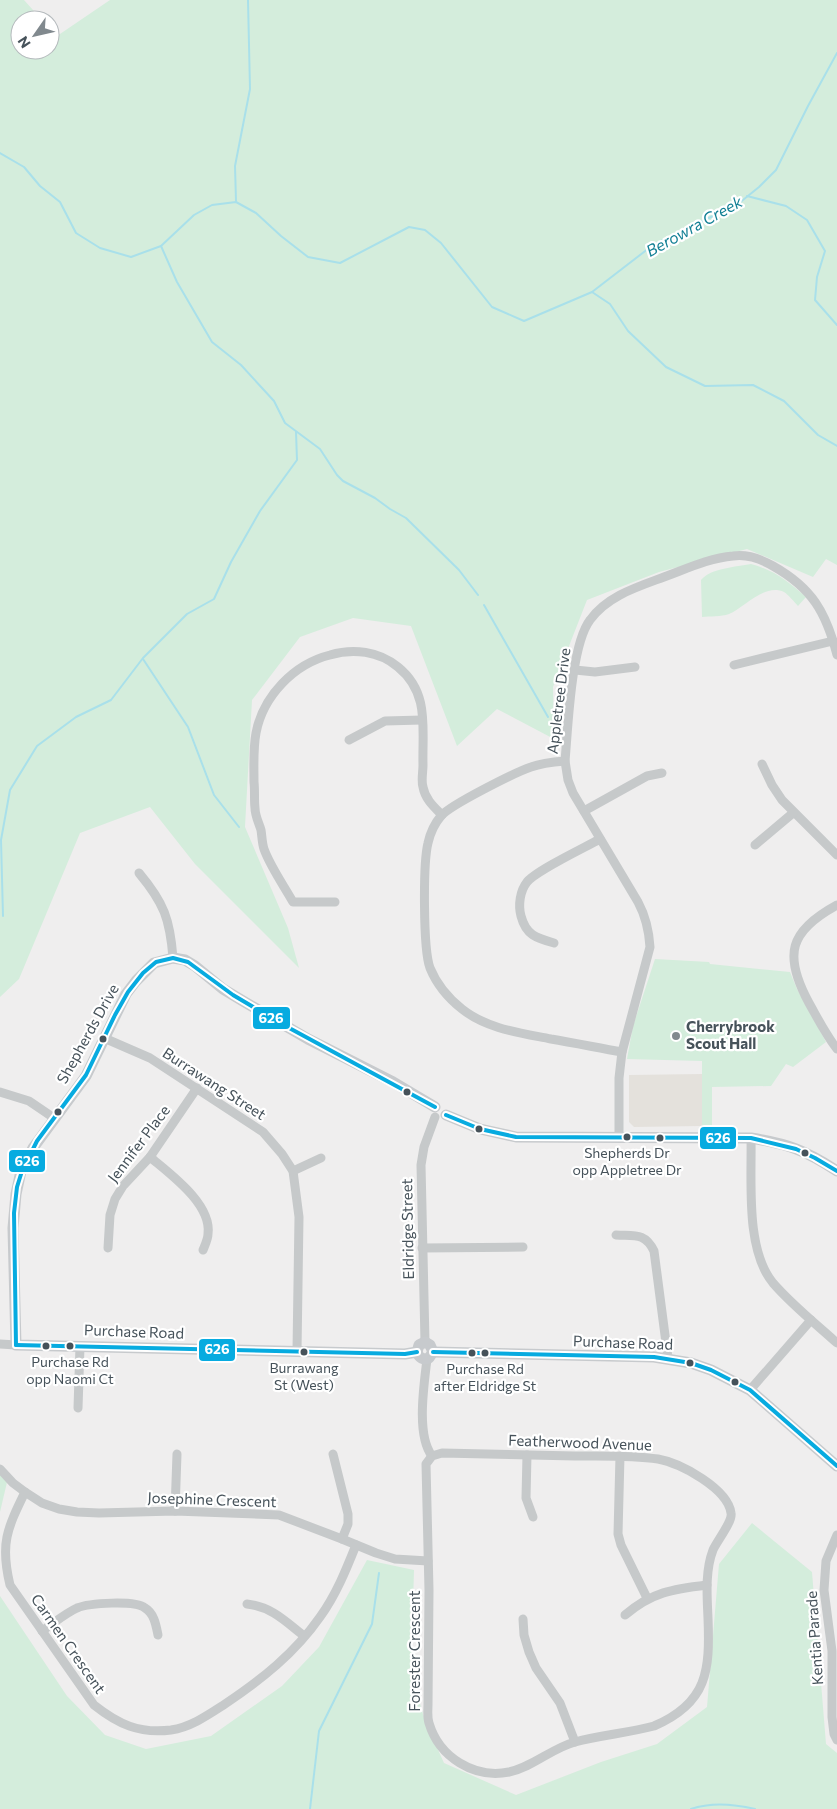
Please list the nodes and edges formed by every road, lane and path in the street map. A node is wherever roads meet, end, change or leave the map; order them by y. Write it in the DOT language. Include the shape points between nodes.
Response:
graph roads {
  1 [pos="834,641"];
  2 [pos="837,655"];
  3 [pos="734,665"];
  4 [pos="635,668"];
  5 [pos="575,670"];
  6 [pos="422,720"];
  7 [pos="349,740"];
  8 [pos="565,761"];
  9 [pos="762,764"];
  10 [pos="662,773"];
  11 [pos="584,811"];
  12 [pos="793,813"];
  13 [pos="442,815"];
  14 [pos="600,839"];
  15 [pos="755,845"];
  16 [pos="837,855"];
  17 [pos="138,873"];
  18 [pos="335,902"];
  19 [pos="837,904"];
  20 [pos="554,943"];
  21 [pos="173,958"];
  22 [pos="104,1038"];
  23 [pos="837,1050"];
  24 [pos="622,1052"];
  25 [pos="196,1088"];
  26 [pos="0,1092"];
  27 [pos="439,1113"];
  28 [pos="54,1118"];
  29 [pos="619,1138"];
  30 [pos="751,1138"];
  31 [pos="150,1157"];
  32 [pos="321,1158"];
  33 [pos="837,1171"];
  34 [pos="293,1172"];
  35 [pos="616,1236"];
  36 [pos="523,1247"];
  37 [pos="108,1248"];
  38 [pos="422,1248"];
  39 [pos="204,1250"];
  40 [pos="811,1320"];
  41 [pos="426,1342"];
  42 [pos="837,1343"];
  43 [pos="0,1344"];
  44 [pos="16,1345"];
  45 [pos="80,1346"];
  46 [pos="297,1352"];
  47 [pos="417,1352"];
  48 [pos="430,1355"];
  49 [pos="668,1358"];
  50 [pos="750,1390"];
  51 [pos="78,1408"];
  52 [pos="177,1454"];
  53 [pos="332,1454"];
  54 [pos="527,1455"];
  55 [pos="432,1456"];
  56 [pos="620,1456"];
  57 [pos="837,1466"];
  58 [pos="0,1469"];
  59 [pos="25,1492"];
  60 [pos="175,1511"];
  61 [pos="533,1517"];
  62 [pos="731,1518"];
  63 [pos="837,1535"];
  64 [pos="342,1538"];
  65 [pos="356,1546"];
  66 [pos="428,1561"];
  67 [pos="707,1585"];
  68 [pos="648,1598"];
  69 [pos="247,1604"];
  70 [pos="625,1616"];
  71 [pos="523,1619"];
  72 [pos="42,1632"];
  73 [pos="158,1635"];
  74 [pos="304,1636"];
  75 [pos="835,1650"];
  76 [pos="837,1740"];
  77 [pos="575,1742"];
  1 -- 2 [label="street, Appletree Drive"];
  1 -- 3 [label="street"];
  1 -- 5 [label="street, Appletree Drive" via="818,605 791,576 749,556 734,556 709,561 609,601 589,620 578,650"];
  4 -- 5 [label="street" via="595,672"];
  5 -- 8 [label="street, Appletree Drive"];
  6 -- 7 [label="street" via="385,721"];
  6 -- 13 [label="street" via="423,788"];
  6 -- 18 [label="street" via="422,708 414,684 396,665 370,653 354,651 319,658 297,670 283,682 261,715 256,733 255,810 263,848 293,902"];
  8 -- 11 [label="street, Appletree Drive" via="570,786"];
  8 -- 13 [label="street" via="529,767"];
  9 -- 12 [label="street" via="772,785"];
  10 -- 11 [label="street" via="647,776"];
  11 -- 14 [label="street, Appletree Drive"];
  12 -- 15 [label="street"];
  12 -- 16 [label="street"];
  13 -- 24 [label="street" via="428,842 425,859 426,950 437,983 464,1011 484,1022 503,1029"];
  14 -- 20 [label="street" via="527,882 519,911 524,926 535,937"];
  14 -- 24 [label="street, Appletree Drive" via="646,916 649,932 650,948"];
  17 -- 21 [label="street" via="153,890 168,918"];
  19 -- 23 [label="street" via="809,922 794,949 793,964 796,977 825,1034"];
  21 -- 22 [label="main road, Shepherds Drive" via="154,963 136,981"];
  21 -- 27 [label="main road" via="185,960 223,989 308,1039 393,1082"];
  22 -- 25 [label="street, Burrawang Street" via="150,1058"];
  22 -- 28 [label="main road, Shepherds Drive" via="86,1076"];
  24 -- 29 [label="street, Appletree Drive"];
  25 -- 31 [label="street, Jennifer Place"];
  25 -- 34 [label="street, Burrawang Street" via="262,1132"];
  26 -- 28 [label="street" via="29,1102"];
  27 -- 29 [label="main road" via="480,1129 516,1137"];
  27 -- 38 [label="street, Eldridge Street" via="424,1147 421,1164"];
  28 -- 44 [label="main road, Shepherds Drive" via="28,1156 17,1187 14,1228"];
  29 -- 30 [label="main road"];
  30 -- 33 [label="main road" via="795,1148"];
  30 -- 40 [label="street" via="752,1217 760,1261 772,1282"];
  31 -- 37 [label="street, Jennifer Place" via="115,1199 110,1215"];
  31 -- 39 [label="street" via="184,1186 197,1202 206,1219 208,1234"];
  32 -- 34 [label="street"];
  34 -- 46 [label="street, Burrawang Street" via="299,1217"];
  35 -- 49 [label="street" via="641,1236 654,1251"];
  36 -- 38 [label="street"];
  38 -- 41 [label="street, Eldridge Street"];
  40 -- 42 [label="street"];
  40 -- 50 [label="street"];
  41 -- 47 [label="main road" via="419,1345"];
  41 -- 48 [label="main road" via="432,1347"];
  43 -- 44 [label="street, Purchase Road"];
  44 -- 45 [label="main road, Purchase Road"];
  45 -- 46 [label="main road, Purchase Road"];
  45 -- 51 [label="street"];
  46 -- 47 [label="main road, Purchase Road"];
  47 -- 48 [label="main road" via="419,1357"];
  48 -- 49 [label="main road, Purchase Road"];
  48 -- 55 [label="street" via="422,1426 424,1444"];
  49 -- 50 [label="main road, Purchase Road" via="711,1370"];
  50 -- 57 [label="main road, Purchase Road"];
  52 -- 60 [label="street"];
  53 -- 64 [label="street" via="348,1514"];
  54 -- 55 [label="street, Featherwood Avenue" via="442,1453"];
  54 -- 56 [label="street, Featherwood Avenue"];
  54 -- 61 [label="street" via="526,1498"];
  55 -- 66 [label="street, Forester Crescent" via="426,1464"];
  56 -- 62 [label="street, Featherwood Avenue" via="659,1459 698,1475 727,1502"];
  56 -- 68 [label="street" via="618,1534"];
  58 -- 59 [label="street, Josephine Crescent"];
  59 -- 60 [label="street, Josephine Crescent" via="42,1503 77,1512"];
  59 -- 72 [label="street, Carmen Crescent" via="8,1528 4,1566 10,1586"];
  60 -- 64 [label="street, Josephine Crescent" via="279,1515"];
  62 -- 67 [label="street, Forester Crescent" via="713,1551"];
  63 -- 75 [label="street, Kentia Parade" via="826,1561 824,1590"];
  64 -- 65 [label="street, Josephine Crescent"];
  65 -- 66 [label="street, Josephine Crescent" via="395,1559"];
  65 -- 74 [label="street, Carmen Crescent" via="342,1581"];
  66 -- 77 [label="street, Forester Crescent" via="428,1722 446,1754 474,1770 509,1772"];
  67 -- 68 [label="street" via="675,1589"];
  67 -- 77 [label="street, Forester Crescent" via="709,1654 707,1670 694,1697 676,1714 654,1726"];
  68 -- 70 [label="street"];
  69 -- 74 [label="street" via="274,1612"];
  71 -- 77 [label="street" via="529,1652 560,1703"];
  72 -- 73 [label="street" via="69,1612 89,1604 138,1604 152,1616"];
  72 -- 74 [label="street, Carmen Crescent" via="94,1705 125,1726 150,1731 190,1725 210,1714 254,1685 292,1652"];
  75 -- 76 [label="street, Kentia Parade" via="832,1717"];
}
